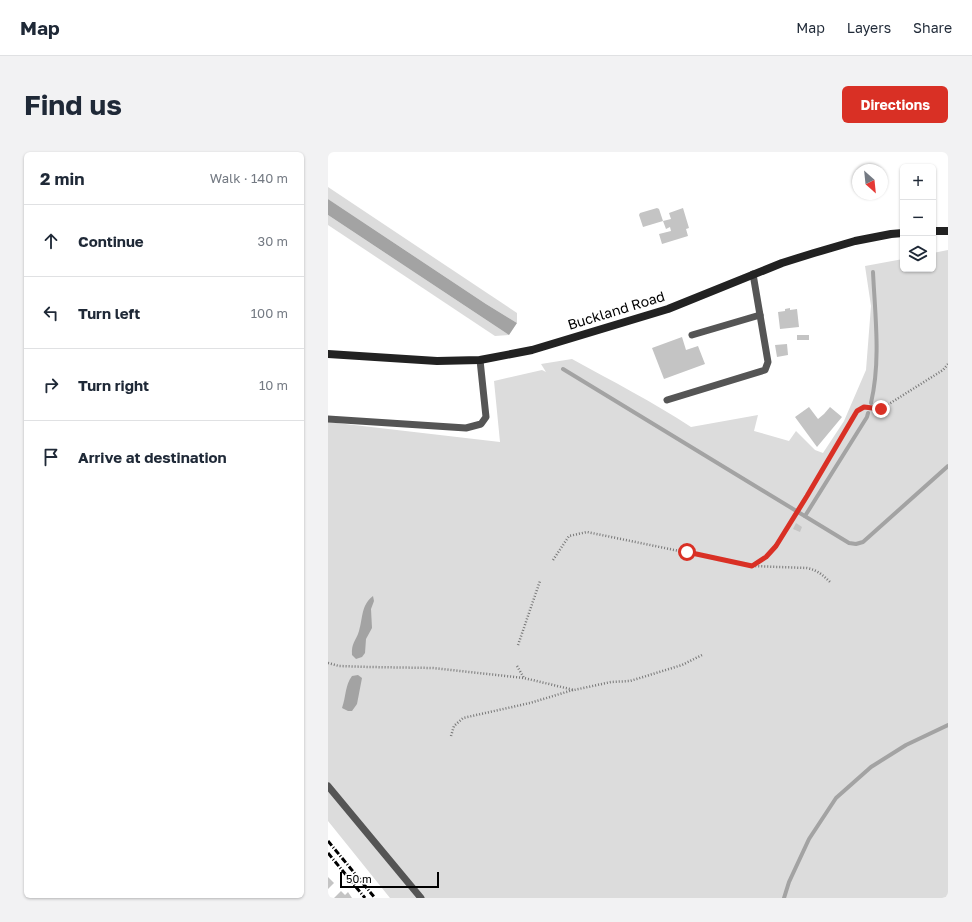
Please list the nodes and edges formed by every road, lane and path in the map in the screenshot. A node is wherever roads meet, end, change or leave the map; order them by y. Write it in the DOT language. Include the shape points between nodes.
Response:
graph roads {
  1 [pos="936,231"];
  2 [pos="948,231"];
  3 [pos="900,233"];
  4 [pos="753,274"];
  5 [pos="760,315"];
  6 [pos="692,336"];
  7 [pos="328,354"];
  8 [pos="480,360"];
  9 [pos="948,364"];
  10 [pos="667,400"];
  11 [pos="328,419"];
  12 [pos="553,560"];
  13 [pos="752,566"];
  14 [pos="540,581"];
  15 [pos="830,582"];
  16 [pos="518,645"];
  17 [pos="702,655"];
  18 [pos="328,664"];
  19 [pos="517,666"];
  20 [pos="524,678"];
  21 [pos="574,690"];
  22 [pos="451,736"];
  23 [pos="328,786"];
  24 [pos="421,898"];
  1 -- 2 [label="main road"];
  3 -- 4 [label="main road, Buckland Road" via="855,241"];
  4 -- 5 [label="lane"];
  4 -- 8 [label="main road, Buckland Road" via="668,309 532,350"];
  5 -- 6 [label="lane"];
  5 -- 10 [label="lane" via="768,362 765,370"];
  7 -- 8 [label="main road, Buckland Road" via="437,361"];
  8 -- 11 [label="lane" via="486,417 481,424 466,428"];
  9 -- 13 [label="path" via="943,370 881,409 864,407 857,411 776,546 766,557"];
  12 -- 13 [label="path" via="569,536 587,532"];
  13 -- 15 [label="path" via="807,568 821,573"];
  14 -- 16 [label="path"];
  17 -- 21 [label="path" via="682,665 630,681 611,682"];
  18 -- 20 [label="path" via="434,668"];
  19 -- 20 [label="path"];
  20 -- 21 [label="path"];
  21 -- 22 [label="path" via="464,718 454,726"];
  23 -- 24 [label="lane"];
}
